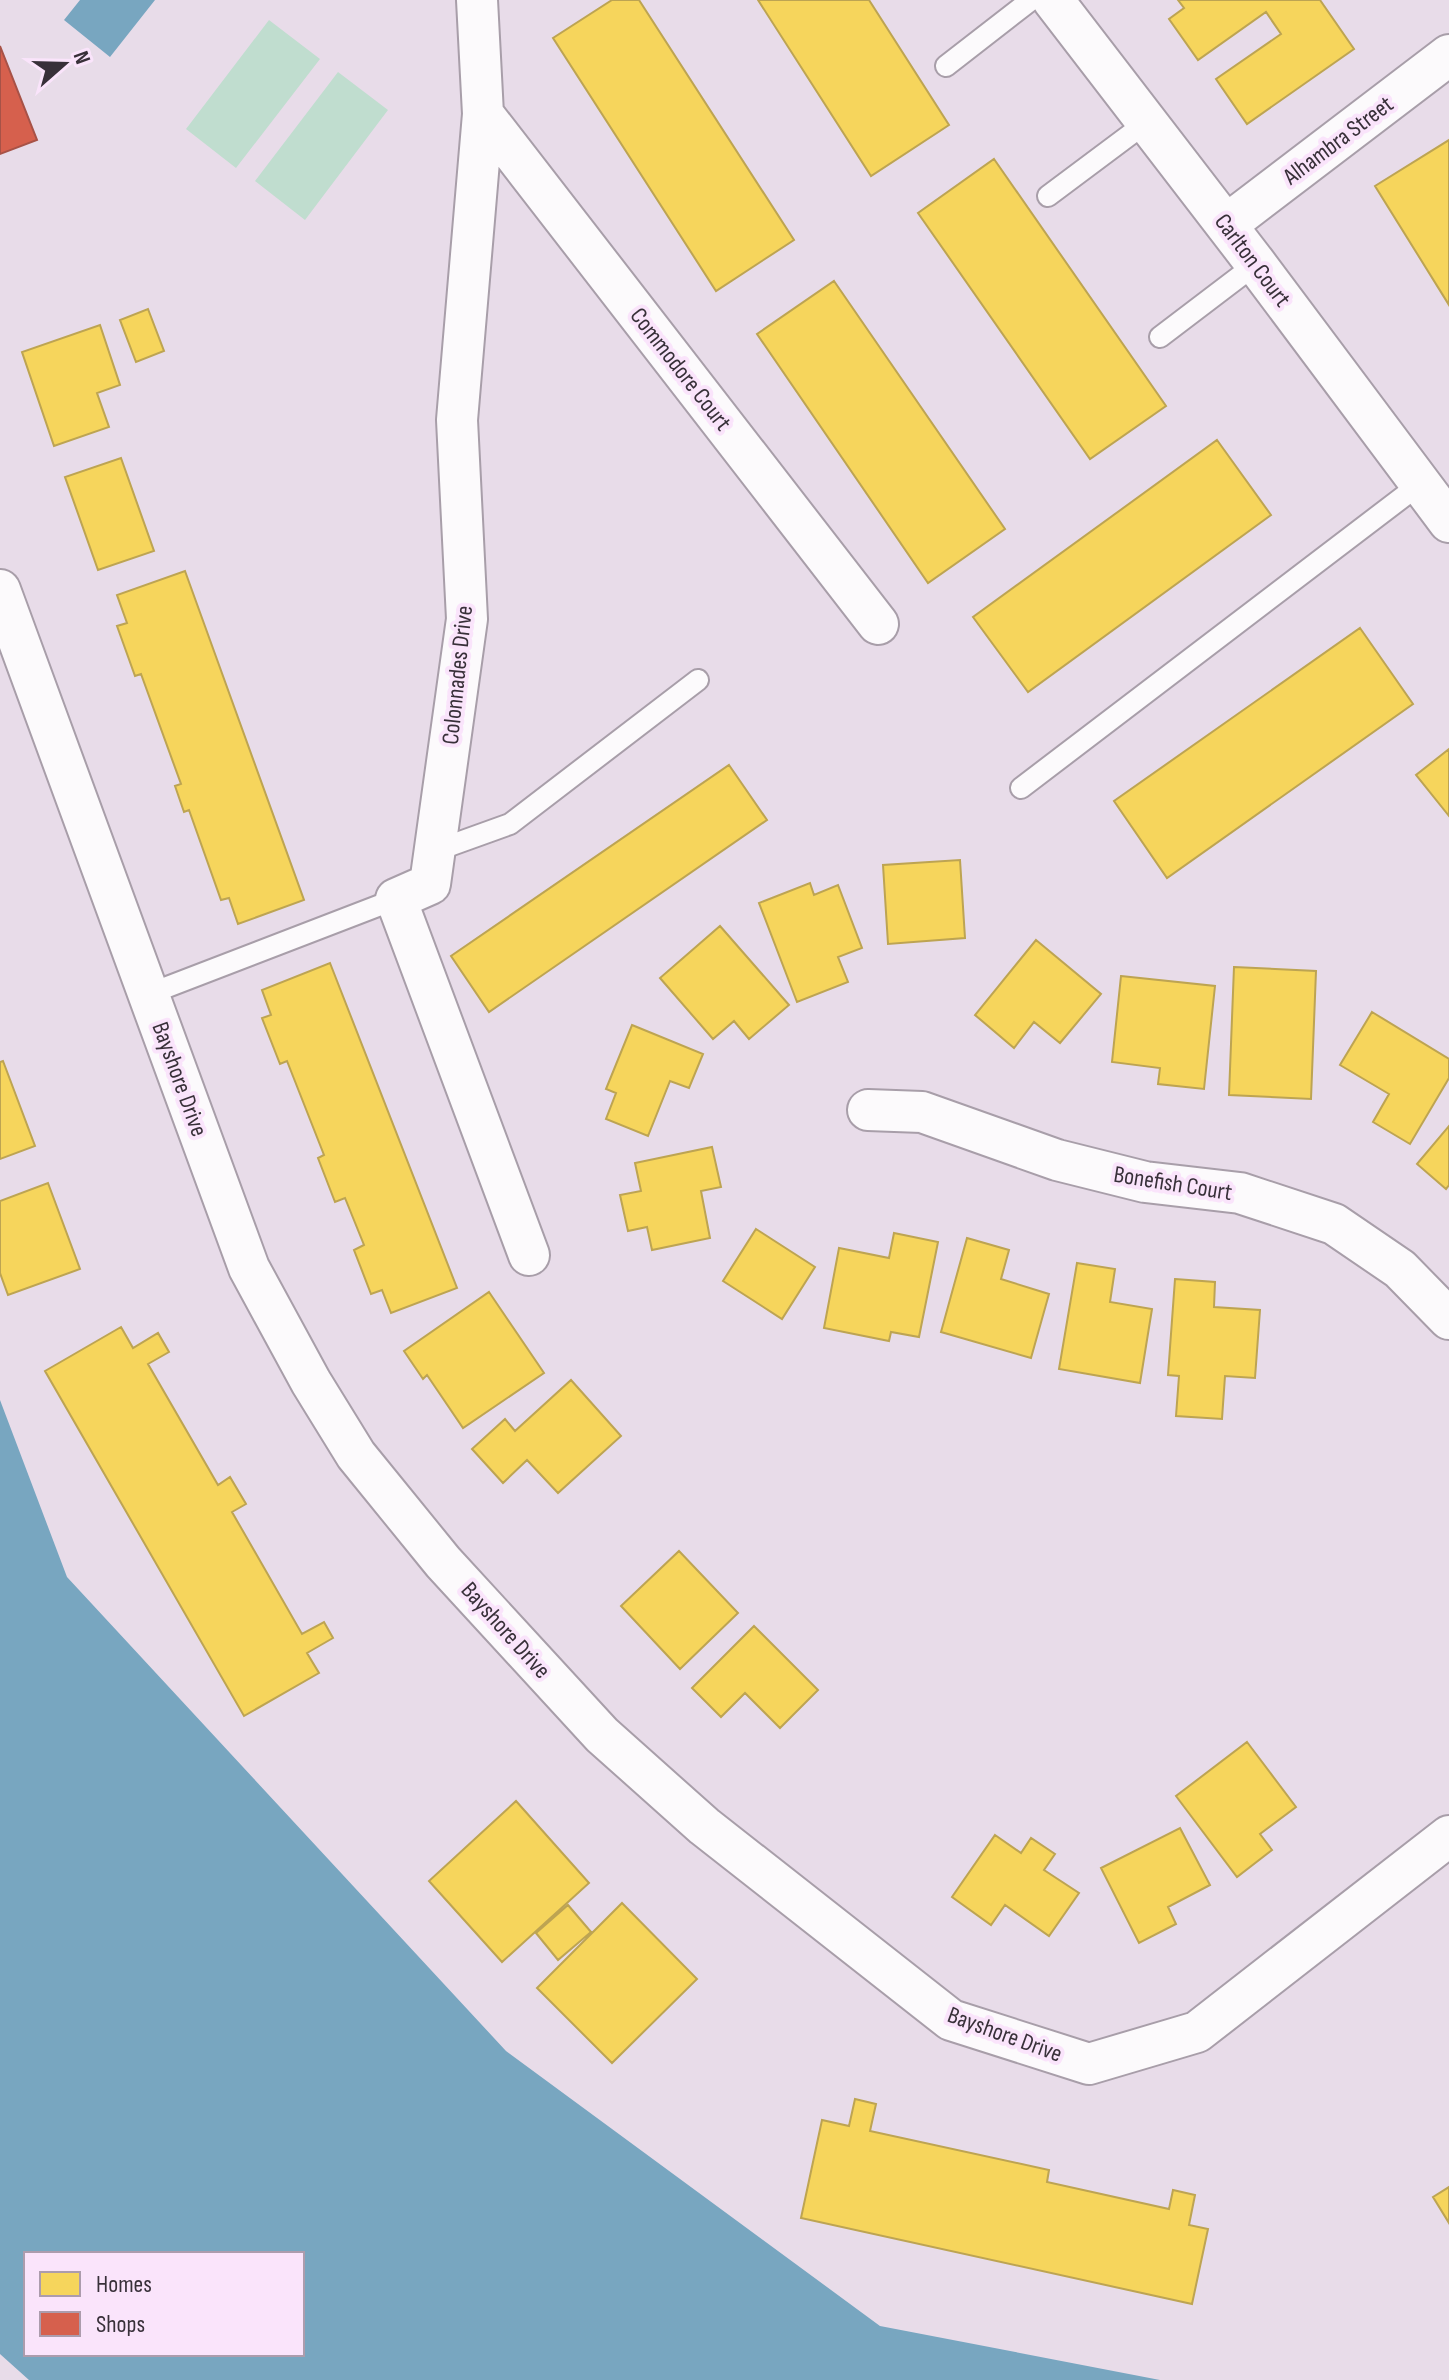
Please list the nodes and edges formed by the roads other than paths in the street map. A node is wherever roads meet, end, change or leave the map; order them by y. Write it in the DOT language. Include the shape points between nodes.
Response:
graph roads {
  1 [pos="477,0"];
  2 [pos="1031,0"];
  3 [pos="1053,0"];
  4 [pos="1449,55"];
  5 [pos="946,66"];
  6 [pos="483,114"];
  7 [pos="1147,122"];
  8 [pos="1048,196"];
  9 [pos="1226,225"];
  10 [pos="1256,264"];
  11 [pos="1160,337"];
  12 [pos="1420,484"];
  13 [pos="1449,522"];
  14 [pos="0,590"];
  15 [pos="878,624"];
  16 [pos="698,680"];
  17 [pos="1021,788"];
  18 [pos="435,851"];
  19 [pos="396,899"];
  20 [pos="149,994"];
  21 [pos="868,1110"];
  22 [pos="529,1255"];
  23 [pos="1449,1319"];
  24 [pos="1449,1836"];
  1 -- 6 [label="street, Colonnades Drive"];
  2 -- 5 [label="lane"];
  3 -- 7 [label="street, Carlton Court"];
  4 -- 9 [label="street, Alhambra Street"];
  6 -- 15 [label="street, Commodore Court"];
  6 -- 18 [label="street, Colonnades Drive" via="457,420 467,619"];
  7 -- 8 [label="lane"];
  7 -- 9 [label="street, Carlton Court"];
  9 -- 10 [label="street, Carlton Court"];
  10 -- 11 [label="lane"];
  10 -- 12 [label="street, Carlton Court"];
  12 -- 13 [label="street, Carlton Court"];
  12 -- 17 [label="lane"];
  14 -- 20 [label="street, Bayshore Drive"];
  16 -- 18 [label="lane" via="510,824"];
  18 -- 19 [label="street, Colonnades Drive" via="430,884"];
  19 -- 20 [label="lane"];
  19 -- 22 [label="street"];
  20 -- 24 [label="street, Bayshore Drive" via="249,1268 356,1455 443,1562 602,1735 704,1826 951,2020 1089,2064 1197,2032"];
  21 -- 23 [label="street, Bonefish Court" via="922,1112 1057,1160 1145,1182 1240,1193 1334,1224 1400,1269"];
}
